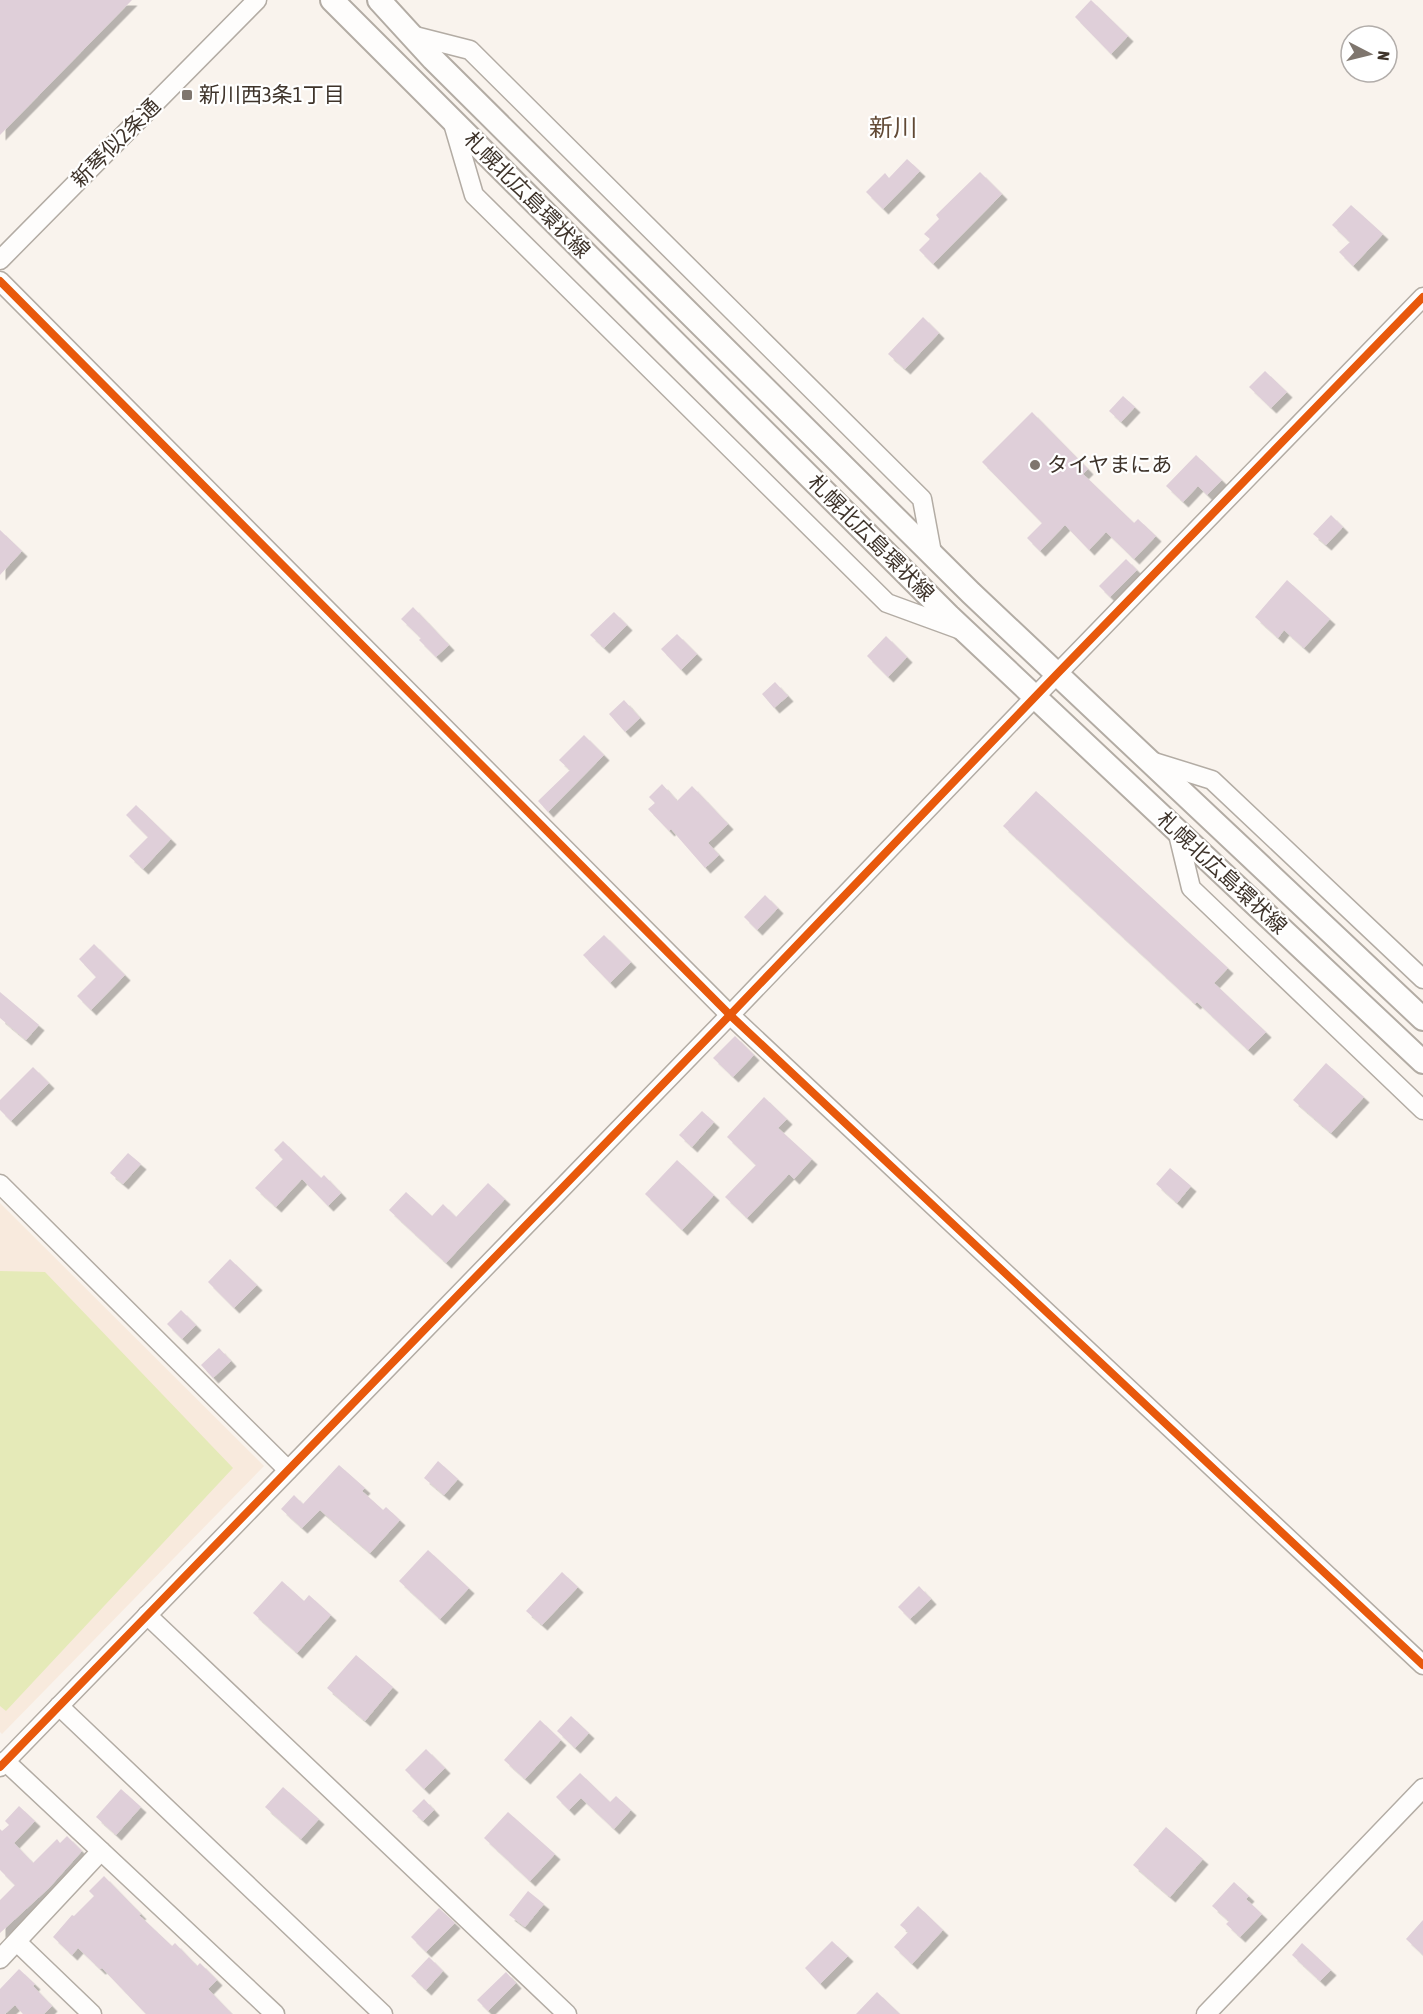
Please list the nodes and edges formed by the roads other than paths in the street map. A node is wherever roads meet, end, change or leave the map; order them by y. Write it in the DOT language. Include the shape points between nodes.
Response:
graph roads {
  1 [pos="257,0"];
  2 [pos="332,0"];
  3 [pos="379,0"];
  4 [pos="411,35"];
  5 [pos="452,120"];
  6 [pos="0,260"];
  7 [pos="0,281"];
  8 [pos="1423,297"];
  9 [pos="932,553"];
  10 [pos="966,632"];
  11 [pos="1057,674"];
  12 [pos="1036,698"];
  13 [pos="1149,761"];
  14 [pos="1177,830"];
  15 [pos="1423,979"];
  16 [pos="730,1015"];
  17 [pos="1423,1019"];
  18 [pos="1423,1062"];
  19 [pos="1423,1110"];
  20 [pos="0,1184"];
  21 [pos="288,1470"];
  22 [pos="147,1615"];
  23 [pos="1423,1665"];
  24 [pos="59,1706"];
  25 [pos="3,1764"];
  26 [pos="1423,1788"];
  27 [pos="101,1851"];
  28 [pos="18,1942"];
  29 [pos="0,1959"];
  30 [pos="561,2012"];
  31 [pos="92,2014"];
  32 [pos="275,2014"];
  33 [pos="383,2014"];
  34 [pos="1206,2014"];
  1 -- 6 [label="street, 新琴似2条通"];
  2 -- 5 [label="main road, 札幌北広島環状線"];
  3 -- 4 [label="main road, 札幌北広島環状線"];
  4 -- 9 [label="main road, 札幌北広島環状線"];
  4 -- 9 [label="street" via="470,50 905,482 922,499"];
  5 -- 10 [label="main road, 札幌北広島環状線"];
  5 -- 10 [label="street" via="474,195 887,603"];
  7 -- 16 [label="street"];
  8 -- 11 [label="street"];
  9 -- 11 [label="main road, 札幌北広島環状線"];
  10 -- 12 [label="main road, 札幌北広島環状線"];
  11 -- 12 [label="street"];
  11 -- 13 [label="main road, 札幌北広島環状線"];
  12 -- 14 [label="main road, 札幌北広島環状線"];
  12 -- 16 [label="street"];
  13 -- 15 [label="street" via="1212,780"];
  13 -- 17 [label="main road, 札幌北広島環状線"];
  14 -- 18 [label="main road, 札幌北広島環状線"];
  14 -- 19 [label="street" via="1191,888"];
  16 -- 21 [label="street"];
  16 -- 23 [label="street"];
  20 -- 21 [label="street"];
  21 -- 22 [label="street"];
  22 -- 24 [label="street"];
  22 -- 30 [label="street"];
  24 -- 25 [label="street"];
  24 -- 33 [label="street"];
  25 -- 27 [label="street"];
  26 -- 34 [label="street"];
  27 -- 28 [label="street"];
  27 -- 32 [label="street"];
  28 -- 29 [label="street"];
  28 -- 31 [label="street"];
}
